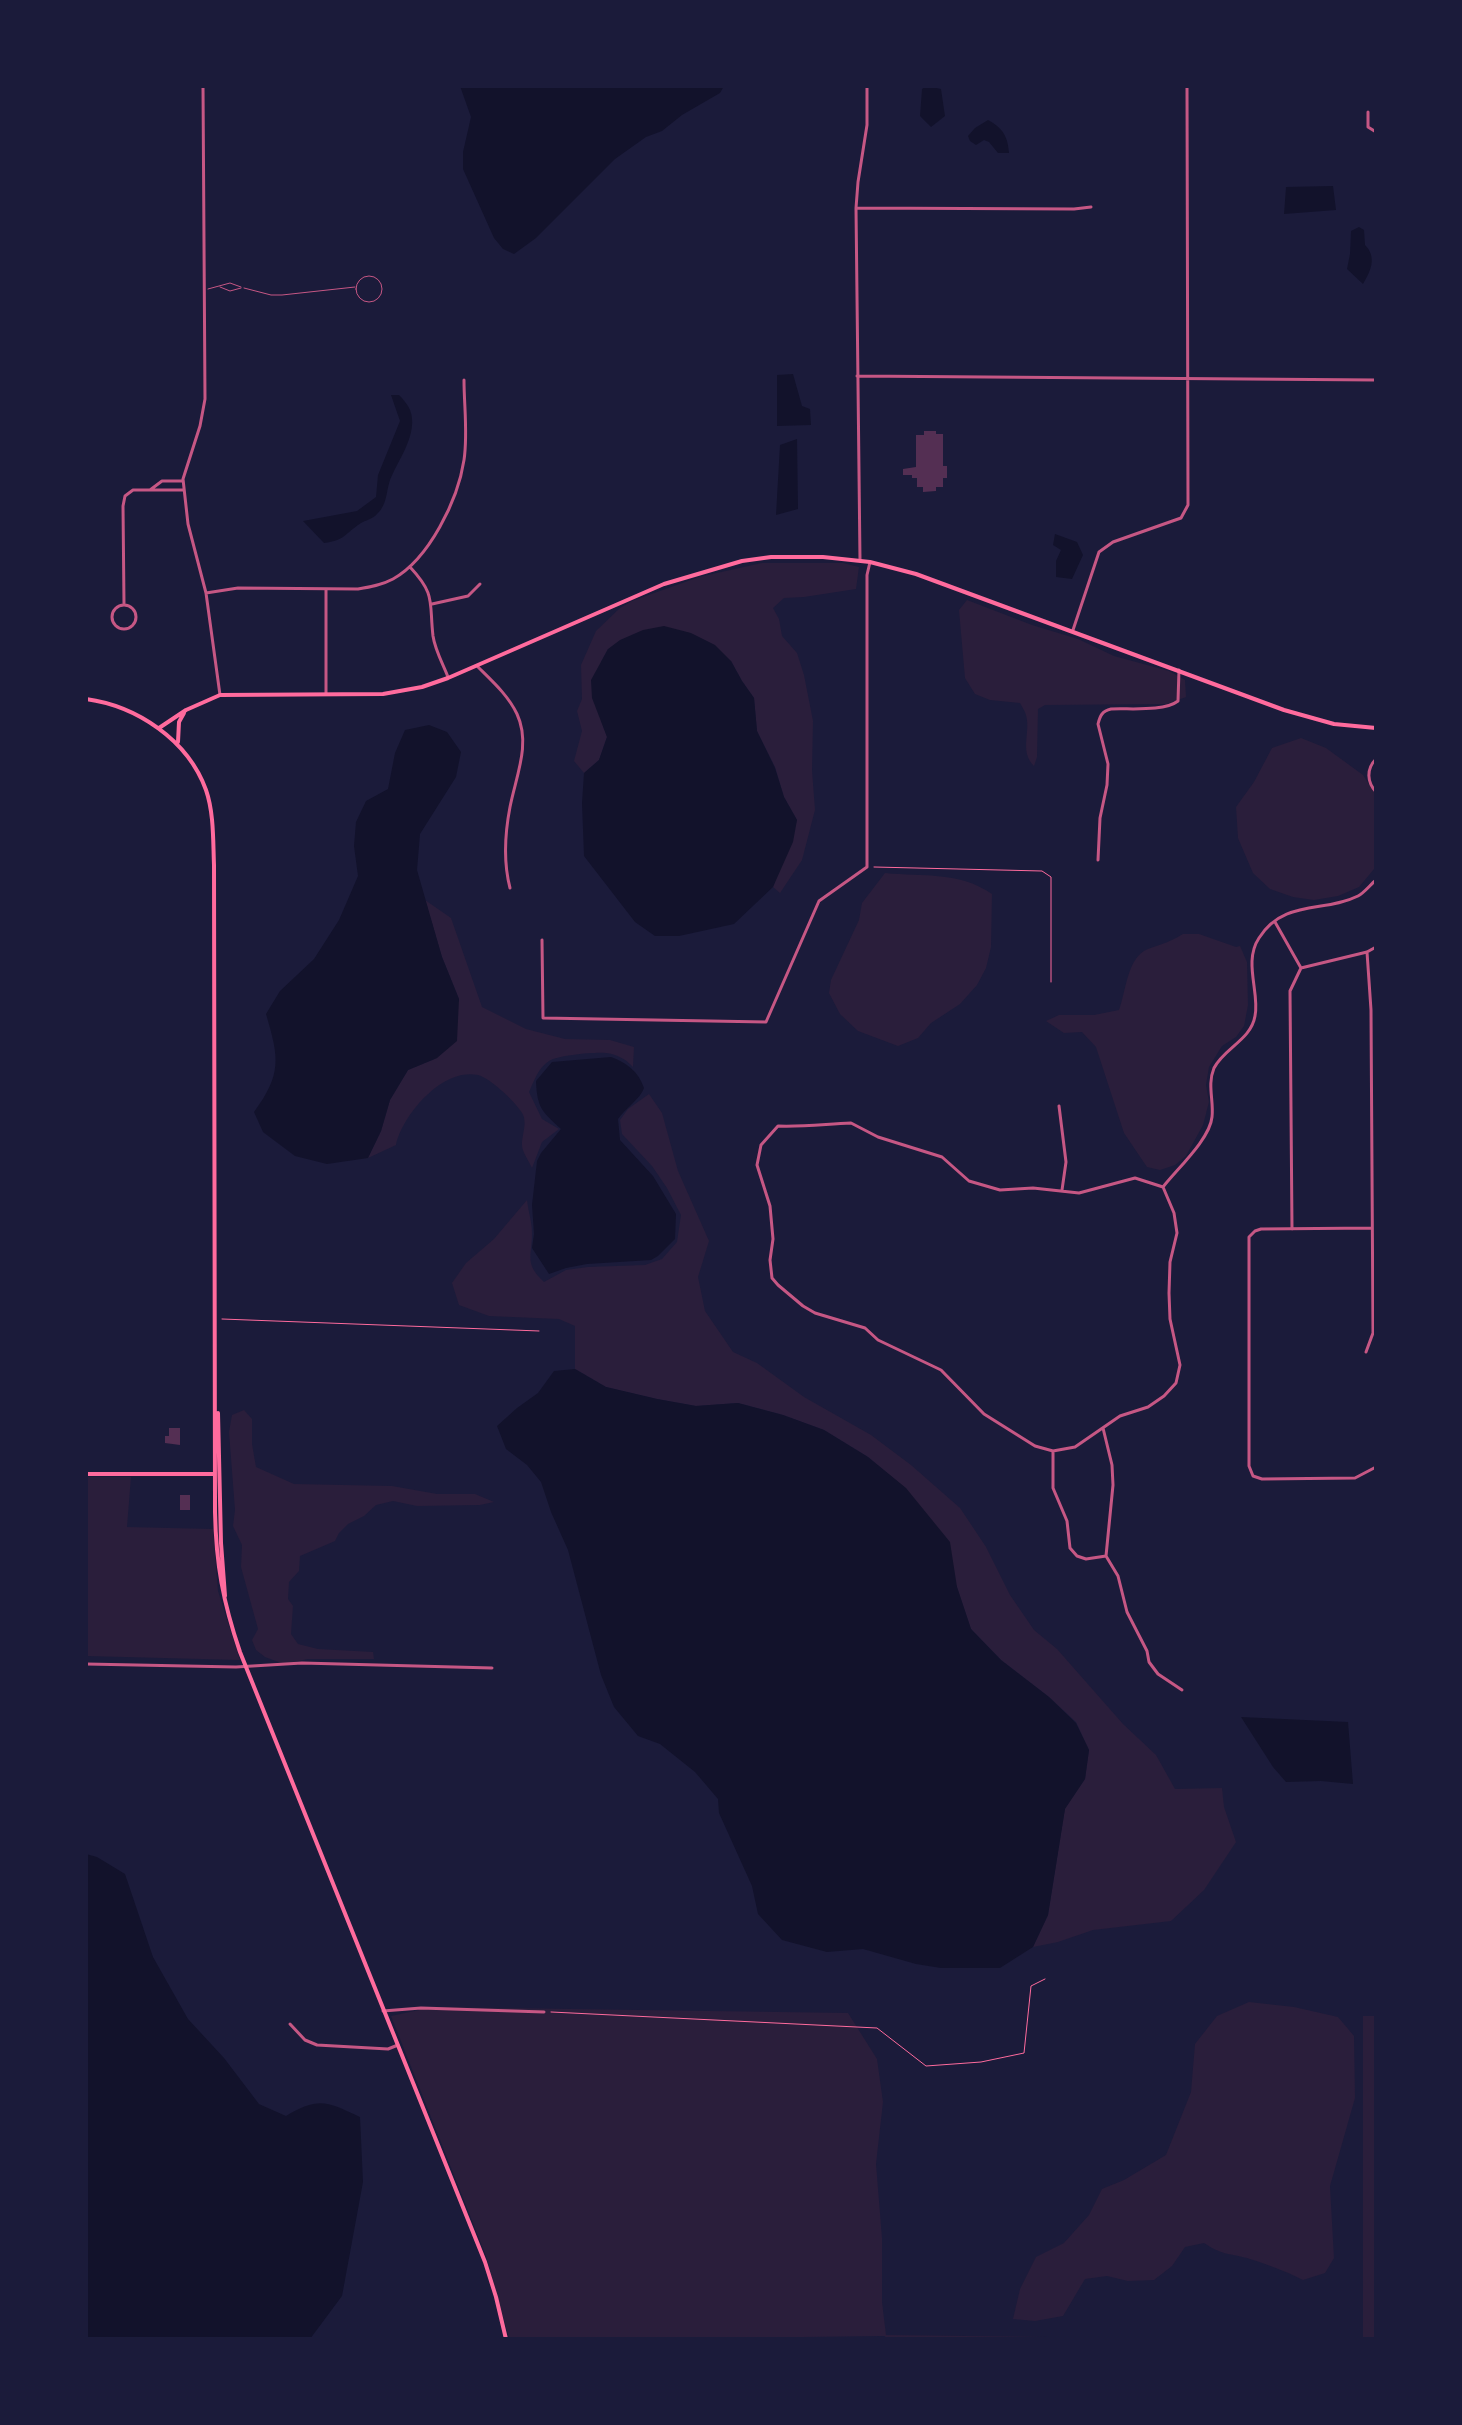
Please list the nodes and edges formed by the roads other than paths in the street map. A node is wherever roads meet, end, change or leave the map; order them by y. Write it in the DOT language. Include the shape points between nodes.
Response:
graph roads {
  1 [pos="203,86"];
  2 [pos="867,86"];
  3 [pos="1187,86"];
  4 [pos="1368,112"];
  5 [pos="1376,132"];
  6 [pos="1091,207"];
  7 [pos="856,208"];
  8 [pos="220,287"];
  9 [pos="355,287"];
  10 [pos="244,288"];
  11 [pos="205,289"];
  12 [pos="857,376"];
  13 [pos="1189,379"];
  14 [pos="464,380"];
  15 [pos="1376,380"];
  16 [pos="183,481"];
  17 [pos="150,490"];
  18 [pos="184,490"];
  19 [pos="860,560"];
  20 [pos="870,562"];
  21 [pos="410,567"];
  22 [pos="480,584"];
  23 [pos="326,589"];
  24 [pos="206,593"];
  25 [pos="124,604"];
  26 [pos="432,604"];
  27 [pos="1073,630"];
  28 [pos="477,666"];
  29 [pos="1179,670"];
  30 [pos="448,678"];
  31 [pos="326,694"];
  32 [pos="220,695"];
  33 [pos="86,699"];
  34 [pos="186,710"];
  35 [pos="159,728"];
  36 [pos="1376,728"];
  37 [pos="178,744"];
  38 [pos="1376,759"];
  39 [pos="1376,792"];
  40 [pos="1098,860"];
  41 [pos="1376,880"];
  42 [pos="510,888"];
  43 [pos="1274,921"];
  44 [pos="542,940"];
  45 [pos="1376,947"];
  46 [pos="1367,952"];
  47 [pos="1301,968"];
  48 [pos="1373,1010"];
  49 [pos="1059,1106"];
  50 [pos="1163,1187"];
  51 [pos="1062,1190"];
  52 [pos="1372,1228"];
  53 [pos="1292,1229"];
  54 [pos="1366,1352"];
  55 [pos="1103,1428"];
  56 [pos="1053,1451"];
  57 [pos="1376,1467"];
  58 [pos="86,1474"];
  59 [pos="218,1474"];
  60 [pos="1106,1556"];
  61 [pos="86,1664"];
  62 [pos="246,1667"];
  63 [pos="492,1668"];
  64 [pos="1182,1690"];
  65 [pos="383,2011"];
  66 [pos="544,2012"];
  67 [pos="290,2024"];
  68 [pos="398,2045"];
  69 [pos="506,2339"];
  1 -- 11 [label="street"];
  2 -- 7 [label="street"];
  3 -- 13 [label="street"];
  4 -- 5 [label="street" via="1368,127"];
  6 -- 7 [label="street"];
  7 -- 12 [label="street"];
  8 -- 10 [label="lane"];
  8 -- 10 [label="lane" via="230,283"];
  8 -- 11 [label="lane"];
  9 -- 9 [label="lane" via="368,276 380,282 382,290 379,298 367,303"];
  9 -- 10 [label="lane" via="282,295"];
  11 -- 16 [label="street" via="205,399"];
  12 -- 13 [label="street"];
  12 -- 19 [label="street"];
  13 -- 15 [label="street"];
  13 -- 27 [label="street" via="1188,505 1181,518 1099,552"];
  14 -- 21 [label="street" via="460,482 446,514"];
  16 -- 17 [label="street" via="162,481"];
  16 -- 18 [label="street"];
  17 -- 18 [label="street"];
  17 -- 25 [label="street" via="133,490 123,501"];
  18 -- 24 [label="street"];
  19 -- 20 [label="main road"];
  19 -- 28 [label="main road" via="771,557 716,568 664,584"];
  20 -- 27 [label="main road"];
  20 -- 44 [label="street" via="867,867 819,901 766,1022 543,1018"];
  21 -- 23 [label="street" via="376,586"];
  21 -- 26 [label="street" via="424,582"];
  22 -- 26 [label="street" via="468,596"];
  23 -- 24 [label="street"];
  23 -- 31 [label="street"];
  24 -- 32 [label="street"];
  25 -- 25 [label="street" via="136,617 123,629 112,618 113,610"];
  26 -- 30 [label="street" via="435,646"];
  27 -- 29 [label="main road"];
  28 -- 30 [label="main road"];
  28 -- 42 [label="street" via="512,706 523,735 506,835"];
  29 -- 36 [label="main road" via="1309,718"];
  29 -- 40 [label="street" via="1174,705 1111,709 1100,718 1108,764"];
  30 -- 31 [label="main road" via="383,694"];
  31 -- 32 [label="main road"];
  32 -- 34 [label="main road"];
  33 -- 35 [label="main road" via="128,710"];
  34 -- 35 [label="main road"];
  34 -- 37 [label="main road" via="179,722"];
  35 -- 37 [label="main road"];
  37 -- 59 [label="main road" via="206,788 213,828"];
  38 -- 39 [label="street" via="1368,776"];
  41 -- 43 [label="street" via="1359,896 1298,909"];
  43 -- 47 [label="street"];
  43 -- 50 [label="street" via="1257,939 1251,965 1255,1016 1244,1038 1214,1067 1212,1118 1204,1138"];
  45 -- 46 [label="street"];
  46 -- 47 [label="street"];
  46 -- 48 [label="street"];
  47 -- 53 [label="street" via="1290,991"];
  48 -- 52 [label="street"];
  49 -- 51 [label="street" via="1066,1162"];
  50 -- 51 [label="street" via="1135,1178 1079,1193"];
  50 -- 55 [label="street" via="1177,1233 1169,1293 1180,1365 1176,1383 1148,1407"];
  51 -- 56 [label="street" via="986,1188 969,1181 942,1157 851,1123 778,1126 761,1145 757,1165 770,1206 770,1260 778,1285 815,1313 865,1328 878,1340 941,1370 984,1414 1035,1446"];
  52 -- 53 [label="street"];
  52 -- 54 [label="street" via="1373,1333"];
  53 -- 57 [label="street" via="1258,1230 1248,1239 1249,1466 1253,1476 1262,1479 1355,1478"];
  55 -- 56 [label="street" via="1075,1447"];
  55 -- 60 [label="street" via="1113,1485"];
  56 -- 60 [label="street" via="1053,1488 1067,1521 1070,1548 1086,1559"];
  58 -- 59 [label="main road"];
  59 -- 62 [label="main road" via="226,1603"];
  60 -- 64 [label="street" via="1149,1662"];
  61 -- 62 [label="street"];
  62 -- 63 [label="street" via="302,1663"];
  62 -- 65 [label="main road"];
  65 -- 66 [label="street"];
  65 -- 68 [label="main road"];
  67 -- 68 [label="street" via="317,2045"];
  68 -- 69 [label="main road" via="485,2262"];
}
